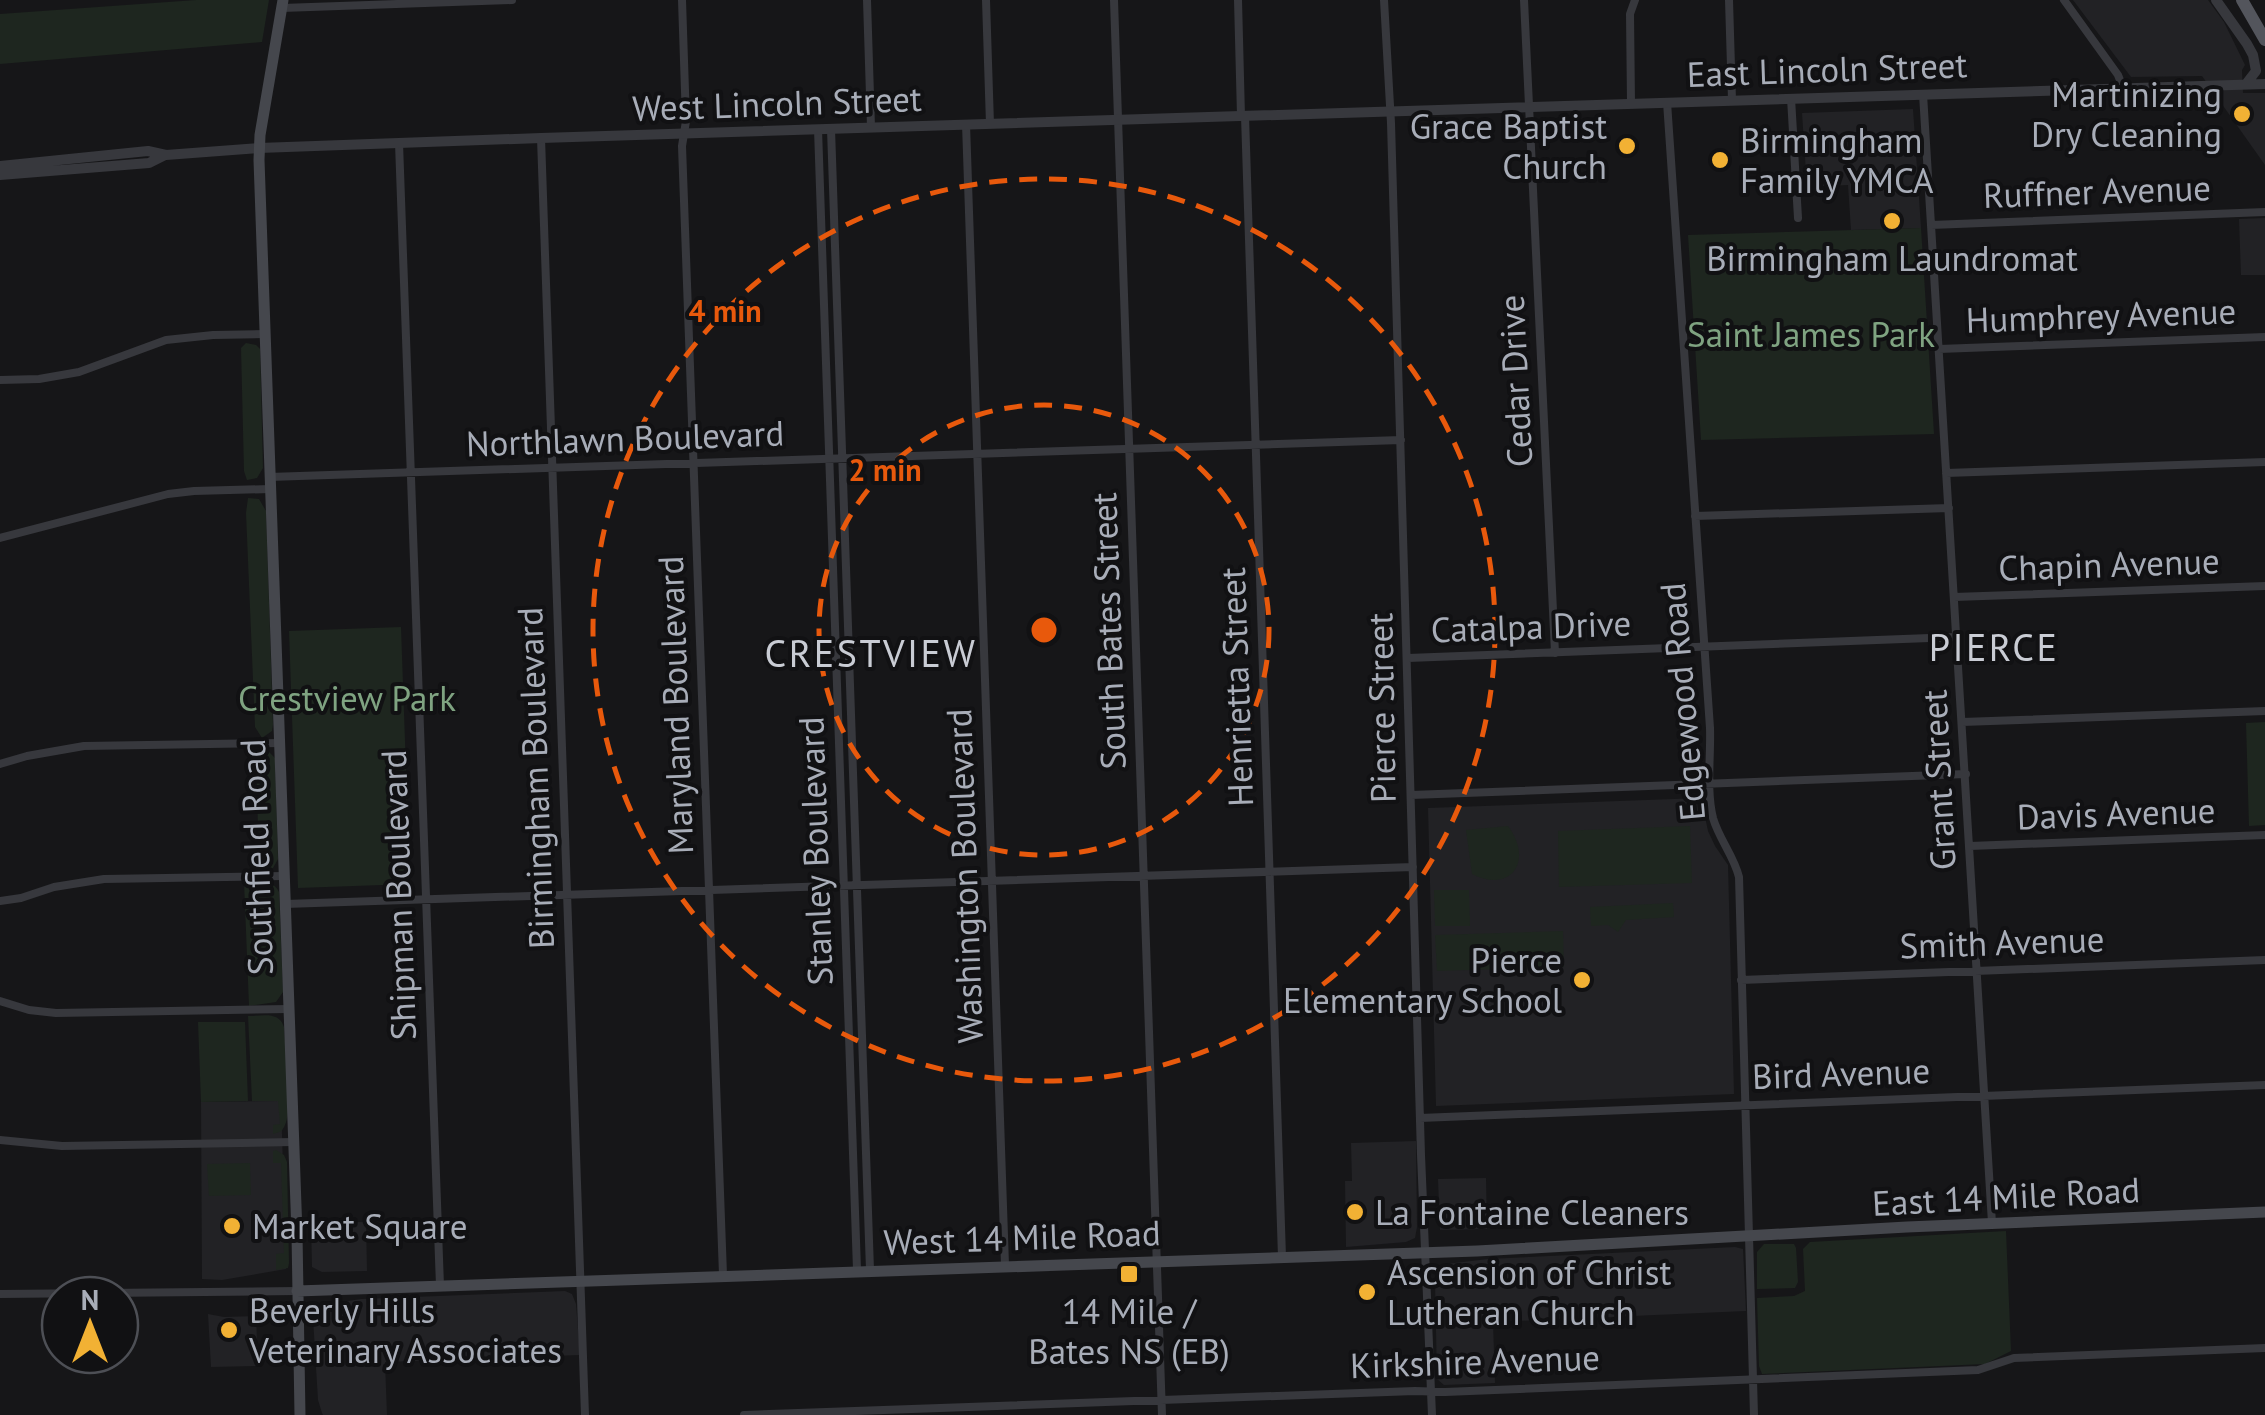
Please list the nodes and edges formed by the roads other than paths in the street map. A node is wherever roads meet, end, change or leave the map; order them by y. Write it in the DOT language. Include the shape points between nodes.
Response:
graph roads {
  1 [pos="512,0"];
  2 [pos="682,0"];
  3 [pos="867,0"];
  4 [pos="986,0"];
  5 [pos="1114,0"];
  6 [pos="1238,0"];
  7 [pos="1384,0"];
  8 [pos="1524,0"];
  9 [pos="1635,0"];
  10 [pos="1729,0"];
  11 [pos="2064,0"];
  12 [pos="2216,0"];
  13 [pos="2242,0"];
  14 [pos="282,4"];
  15 [pos="2265,40"];
  16 [pos="2246,84"];
  17 [pos="2265,84"];
  18 [pos="2122,88"];
  19 [pos="1924,94"];
  20 [pos="1791,98"];
  21 [pos="1732,100"];
  22 [pos="1667,102"];
  23 [pos="1631,103"];
  24 [pos="1528,106"];
  25 [pos="1391,111"];
  26 [pos="1243,116"];
  27 [pos="1118,120"];
  28 [pos="966,124"];
  29 [pos="990,124"];
  30 [pos="871,128"];
  31 [pos="818,129"];
  32 [pos="831,129"];
  33 [pos="685,133"];
  34 [pos="541,138"];
  35 [pos="398,143"];
  36 [pos="259,148"];
  37 [pos="103,161"];
  38 [pos="0,166"];
  39 [pos="0,175"];
  40 [pos="2265,212"];
  41 [pos="1798,218"];
  42 [pos="1931,224"];
  43 [pos="824,310"];
  44 [pos="836,310"];
  45 [pos="264,334"];
  46 [pos="2265,337"];
  47 [pos="1939,349"];
  48 [pos="0,380"];
  49 [pos="1402,440"];
  50 [pos="1256,444"];
  51 [pos="1129,448"];
  52 [pos="977,454"];
  53 [pos="829,458"];
  54 [pos="841,458"];
  55 [pos="2265,462"];
  56 [pos="694,463"];
  57 [pos="552,468"];
  58 [pos="410,472"];
  59 [pos="1946,473"];
  60 [pos="270,483"];
  61 [pos="1948,508"];
  62 [pos="1695,516"];
  63 [pos="0,538"];
  64 [pos="2265,586"];
  65 [pos="1954,598"];
  66 [pos="1956,637"];
  67 [pos="1704,647"];
  68 [pos="1556,653"];
  69 [pos="1408,658"];
  70 [pos="836,665"];
  71 [pos="849,665"];
  72 [pos="2265,711"];
  73 [pos="1962,722"];
  74 [pos="278,743"];
  75 [pos="0,764"];
  76 [pos="1966,774"];
  77 [pos="1711,784"];
  78 [pos="1411,795"];
  79 [pos="2265,836"];
  80 [pos="1970,846"];
  81 [pos="1413,867"];
  82 [pos="1270,872"];
  83 [pos="284,876"];
  84 [pos="1144,876"];
  85 [pos="992,881"];
  86 [pos="844,886"];
  87 [pos="856,886"];
  88 [pos="709,890"];
  89 [pos="567,895"];
  90 [pos="426,899"];
  91 [pos="0,900"];
  92 [pos="285,904"];
  93 [pos="2265,960"];
  94 [pos="1977,970"];
  95 [pos="1741,980"];
  96 [pos="0,1001"];
  97 [pos="288,1010"];
  98 [pos="862,1074"];
  99 [pos="850,1075"];
  100 [pos="2265,1084"];
  101 [pos="1984,1094"];
  102 [pos="1745,1104"];
  103 [pos="1420,1118"];
  104 [pos="0,1140"];
  105 [pos="293,1142"];
  106 [pos="2265,1212"];
  107 [pos="1992,1224"];
  108 [pos="1749,1236"];
  109 [pos="1425,1252"];
  110 [pos="1282,1257"];
  111 [pos="1156,1260"];
  112 [pos="1005,1266"];
  113 [pos="863,1270"];
  114 [pos="723,1276"];
  115 [pos="581,1281"];
  116 [pos="440,1286"];
  117 [pos="297,1291"];
  118 [pos="0,1294"];
  119 [pos="2265,1348"];
  120 [pos="1753,1378"];
  121 [pos="1431,1392"];
  122 [pos="1161,1400"];
  123 [pos="300,1415"];
  124 [pos="586,1415"];
  125 [pos="744,1415"];
  126 [pos="1162,1415"];
  127 [pos="1432,1415"];
  128 [pos="1754,1415"];
  1 -- 14 [label="street"];
  2 -- 33 [label="street, Maryland Boulevard"];
  3 -- 30 [label="street"];
  4 -- 29 [label="street"];
  5 -- 27 [label="street, South Bates Street"];
  6 -- 26 [label="street, Henrietta Street"];
  7 -- 25 [label="street, Pierce Street"];
  8 -- 24 [label="street, Cedar Drive"];
  9 -- 23 [label="street"];
  10 -- 21 [label="street"];
  11 -- 18 [label="street"];
  12 -- 16 [label="street" via="2253,55 2256,71"];
  13 -- 15 [label="main road"];
  14 -- 36 [label="main road, Southfield Road"];
  16 -- 17 [label="street, East Lincoln Street"];
  16 -- 18 [label="street, East Lincoln Street"];
  18 -- 19 [label="street, East Lincoln Street"];
  19 -- 20 [label="street, East Lincoln Street"];
  19 -- 42 [label="street, Grant Street"];
  20 -- 21 [label="street, East Lincoln Street"];
  20 -- 41 [label="street"];
  21 -- 22 [label="street, East Lincoln Street"];
  22 -- 23 [label="street, East Lincoln Street"];
  22 -- 62 [label="street, Edgewood Road"];
  23 -- 24 [label="street, East Lincoln Street"];
  24 -- 25 [label="street, East Lincoln Street"];
  24 -- 68 [label="street, Cedar Drive"];
  25 -- 26 [label="street, West Lincoln Street"];
  25 -- 49 [label="street, Pierce Street"];
  26 -- 27 [label="street, West Lincoln Street"];
  26 -- 50 [label="street, Henrietta Street"];
  27 -- 29 [label="street, West Lincoln Street"];
  27 -- 51 [label="street, South Bates Street"];
  28 -- 29 [label="street, West Lincoln Street"];
  28 -- 30 [label="street, West Lincoln Street"];
  28 -- 52 [label="street, Washington Boulevard"];
  30 -- 32 [label="street, West Lincoln Street"];
  31 -- 32 [label="street, West Lincoln Street"];
  31 -- 33 [label="street, West Lincoln Street"];
  31 -- 43 [label="street, Stanley Boulevard"];
  32 -- 44 [label="street, Stanley Boulevard"];
  33 -- 34 [label="street, West Lincoln Street"];
  33 -- 56 [label="street, Maryland Boulevard"];
  34 -- 35 [label="street, West Lincoln Street"];
  34 -- 57 [label="street, Birmingham Boulevard"];
  35 -- 36 [label="street, West Lincoln Street"];
  35 -- 58 [label="street, Shipman Boulevard"];
  36 -- 37 [label="street, West Lincoln Street" via="148,151"];
  36 -- 45 [label="main road, Southfield Road"];
  37 -- 38 [label="street, West Lincoln Street"];
  37 -- 39 [label="street, West Lincoln Street"];
  40 -- 42 [label="street, Ruffner Avenue"];
  42 -- 47 [label="street, Grant Street"];
  43 -- 44 [label="street"];
  43 -- 53 [label="street, Stanley Boulevard"];
  44 -- 54 [label="street, Stanley Boulevard"];
  45 -- 48 [label="street" via="166,340 79,372"];
  45 -- 60 [label="main road, Southfield Road"];
  46 -- 47 [label="street, Humphrey Avenue"];
  47 -- 59 [label="street, Grant Street"];
  49 -- 50 [label="street, Northlawn Boulevard"];
  49 -- 69 [label="street, Pierce Street"];
  50 -- 51 [label="street, Northlawn Boulevard"];
  50 -- 82 [label="street, Henrietta Street"];
  51 -- 52 [label="street, Northlawn Boulevard"];
  51 -- 84 [label="street, South Bates Street"];
  52 -- 54 [label="street, Northlawn Boulevard"];
  52 -- 85 [label="street, Washington Boulevard"];
  53 -- 54 [label="street, Northlawn Boulevard"];
  53 -- 56 [label="street, Northlawn Boulevard"];
  53 -- 70 [label="street, Stanley Boulevard"];
  54 -- 71 [label="street, Stanley Boulevard"];
  55 -- 59 [label="street"];
  56 -- 57 [label="street, Northlawn Boulevard"];
  56 -- 88 [label="street, Maryland Boulevard"];
  57 -- 58 [label="street, Northlawn Boulevard"];
  57 -- 89 [label="street, Birmingham Boulevard"];
  58 -- 60 [label="street, Northlawn Boulevard"];
  58 -- 90 [label="street, Shipman Boulevard"];
  59 -- 61 [label="street, Grant Street"];
  60 -- 63 [label="street, Northlawn Boulevard" via="168,494"];
  60 -- 74 [label="main road, Southfield Road"];
  61 -- 62 [label="street"];
  61 -- 65 [label="street, Grant Street"];
  62 -- 67 [label="street, Edgewood Road"];
  64 -- 65 [label="street, Chapin Avenue"];
  65 -- 66 [label="street, Grant Street"];
  66 -- 67 [label="street, Catalpa Drive"];
  66 -- 73 [label="street, Grant Street"];
  67 -- 68 [label="street, Catalpa Drive"];
  67 -- 77 [label="street, Edgewood Road"];
  68 -- 69 [label="street, Catalpa Drive"];
  69 -- 78 [label="street, Pierce Street"];
  70 -- 71 [label="street"];
  70 -- 86 [label="street, Stanley Boulevard"];
  71 -- 87 [label="street, Stanley Boulevard"];
  72 -- 73 [label="street"];
  73 -- 76 [label="street, Grant Street"];
  74 -- 75 [label="street" via="74,747"];
  74 -- 83 [label="main road, Southfield Road"];
  76 -- 77 [label="street"];
  76 -- 80 [label="street, Grant Street"];
  77 -- 78 [label="street"];
  77 -- 95 [label="street, Edgewood Road" via="1714,820 1739,877"];
  78 -- 81 [label="street, Pierce Street"];
  79 -- 80 [label="street, Davis Avenue"];
  80 -- 94 [label="street, Grant Street"];
  81 -- 82 [label="street"];
  81 -- 103 [label="street, Pierce Street"];
  82 -- 84 [label="street"];
  82 -- 110 [label="street, Henrietta Street"];
  83 -- 91 [label="street" via="104,878"];
  83 -- 92 [label="main road, Southfield Road"];
  84 -- 85 [label="street"];
  84 -- 111 [label="street, South Bates Street"];
  85 -- 87 [label="street"];
  85 -- 112 [label="street, Washington Boulevard"];
  86 -- 87 [label="street"];
  86 -- 88 [label="street"];
  86 -- 99 [label="street, Stanley Boulevard"];
  87 -- 98 [label="street, Stanley Boulevard"];
  88 -- 89 [label="street"];
  88 -- 114 [label="street, Maryland Boulevard"];
  89 -- 90 [label="street"];
  89 -- 115 [label="street, Birmingham Boulevard"];
  90 -- 92 [label="street"];
  90 -- 116 [label="street, Shipman Boulevard"];
  92 -- 97 [label="main road, Southfield Road"];
  93 -- 94 [label="street, Smith Avenue"];
  94 -- 95 [label="street, Smith Avenue"];
  94 -- 101 [label="street, Grant Street"];
  95 -- 102 [label="street, Edgewood Road"];
  96 -- 97 [label="street" via="56,1012"];
  97 -- 105 [label="main road, Southfield Road"];
  98 -- 99 [label="street"];
  98 -- 113 [label="street, Stanley Boulevard"];
  99 -- 113 [label="street, Stanley Boulevard"];
  100 -- 101 [label="street, Bird Avenue"];
  101 -- 102 [label="street, Bird Avenue"];
  101 -- 107 [label="street, Grant Street"];
  102 -- 103 [label="street, Bird Avenue"];
  102 -- 108 [label="street, Edgewood Road"];
  103 -- 109 [label="street, Pierce Street"];
  104 -- 105 [label="street" via="62,1146"];
  105 -- 117 [label="main road, Southfield Road"];
  106 -- 107 [label="main road, East 14 Mile Road"];
  107 -- 108 [label="main road, East 14 Mile Road"];
  108 -- 109 [label="main road, West 14 Mile Road"];
  108 -- 120 [label="street, Edgewood Road"];
  109 -- 110 [label="main road, West 14 Mile Road"];
  109 -- 121 [label="street, Pierce Street"];
  110 -- 111 [label="main road, West 14 Mile Road"];
  111 -- 112 [label="main road, West 14 Mile Road"];
  111 -- 122 [label="street, South Bates Street"];
  112 -- 113 [label="main road, West 14 Mile Road"];
  113 -- 114 [label="main road, West 14 Mile Road"];
  114 -- 115 [label="main road, West 14 Mile Road"];
  115 -- 116 [label="main road, West 14 Mile Road"];
  115 -- 124 [label="street, Birmingham Boulevard"];
  116 -- 117 [label="main road, West 14 Mile Road"];
  117 -- 118 [label="street"];
  117 -- 123 [label="main road, Southfield Road"];
  119 -- 120 [label="street, Kirkshire Avenue" via="2014,1358 1978,1370"];
  120 -- 121 [label="street, Kirkshire Avenue"];
  120 -- 128 [label="street, Edgewood Road"];
  121 -- 122 [label="street, Kirkshire Avenue"];
  121 -- 127 [label="street, Pierce Street"];
  122 -- 125 [label="street, Kirkshire Avenue"];
  122 -- 126 [label="street, South Bates Street"];
}
